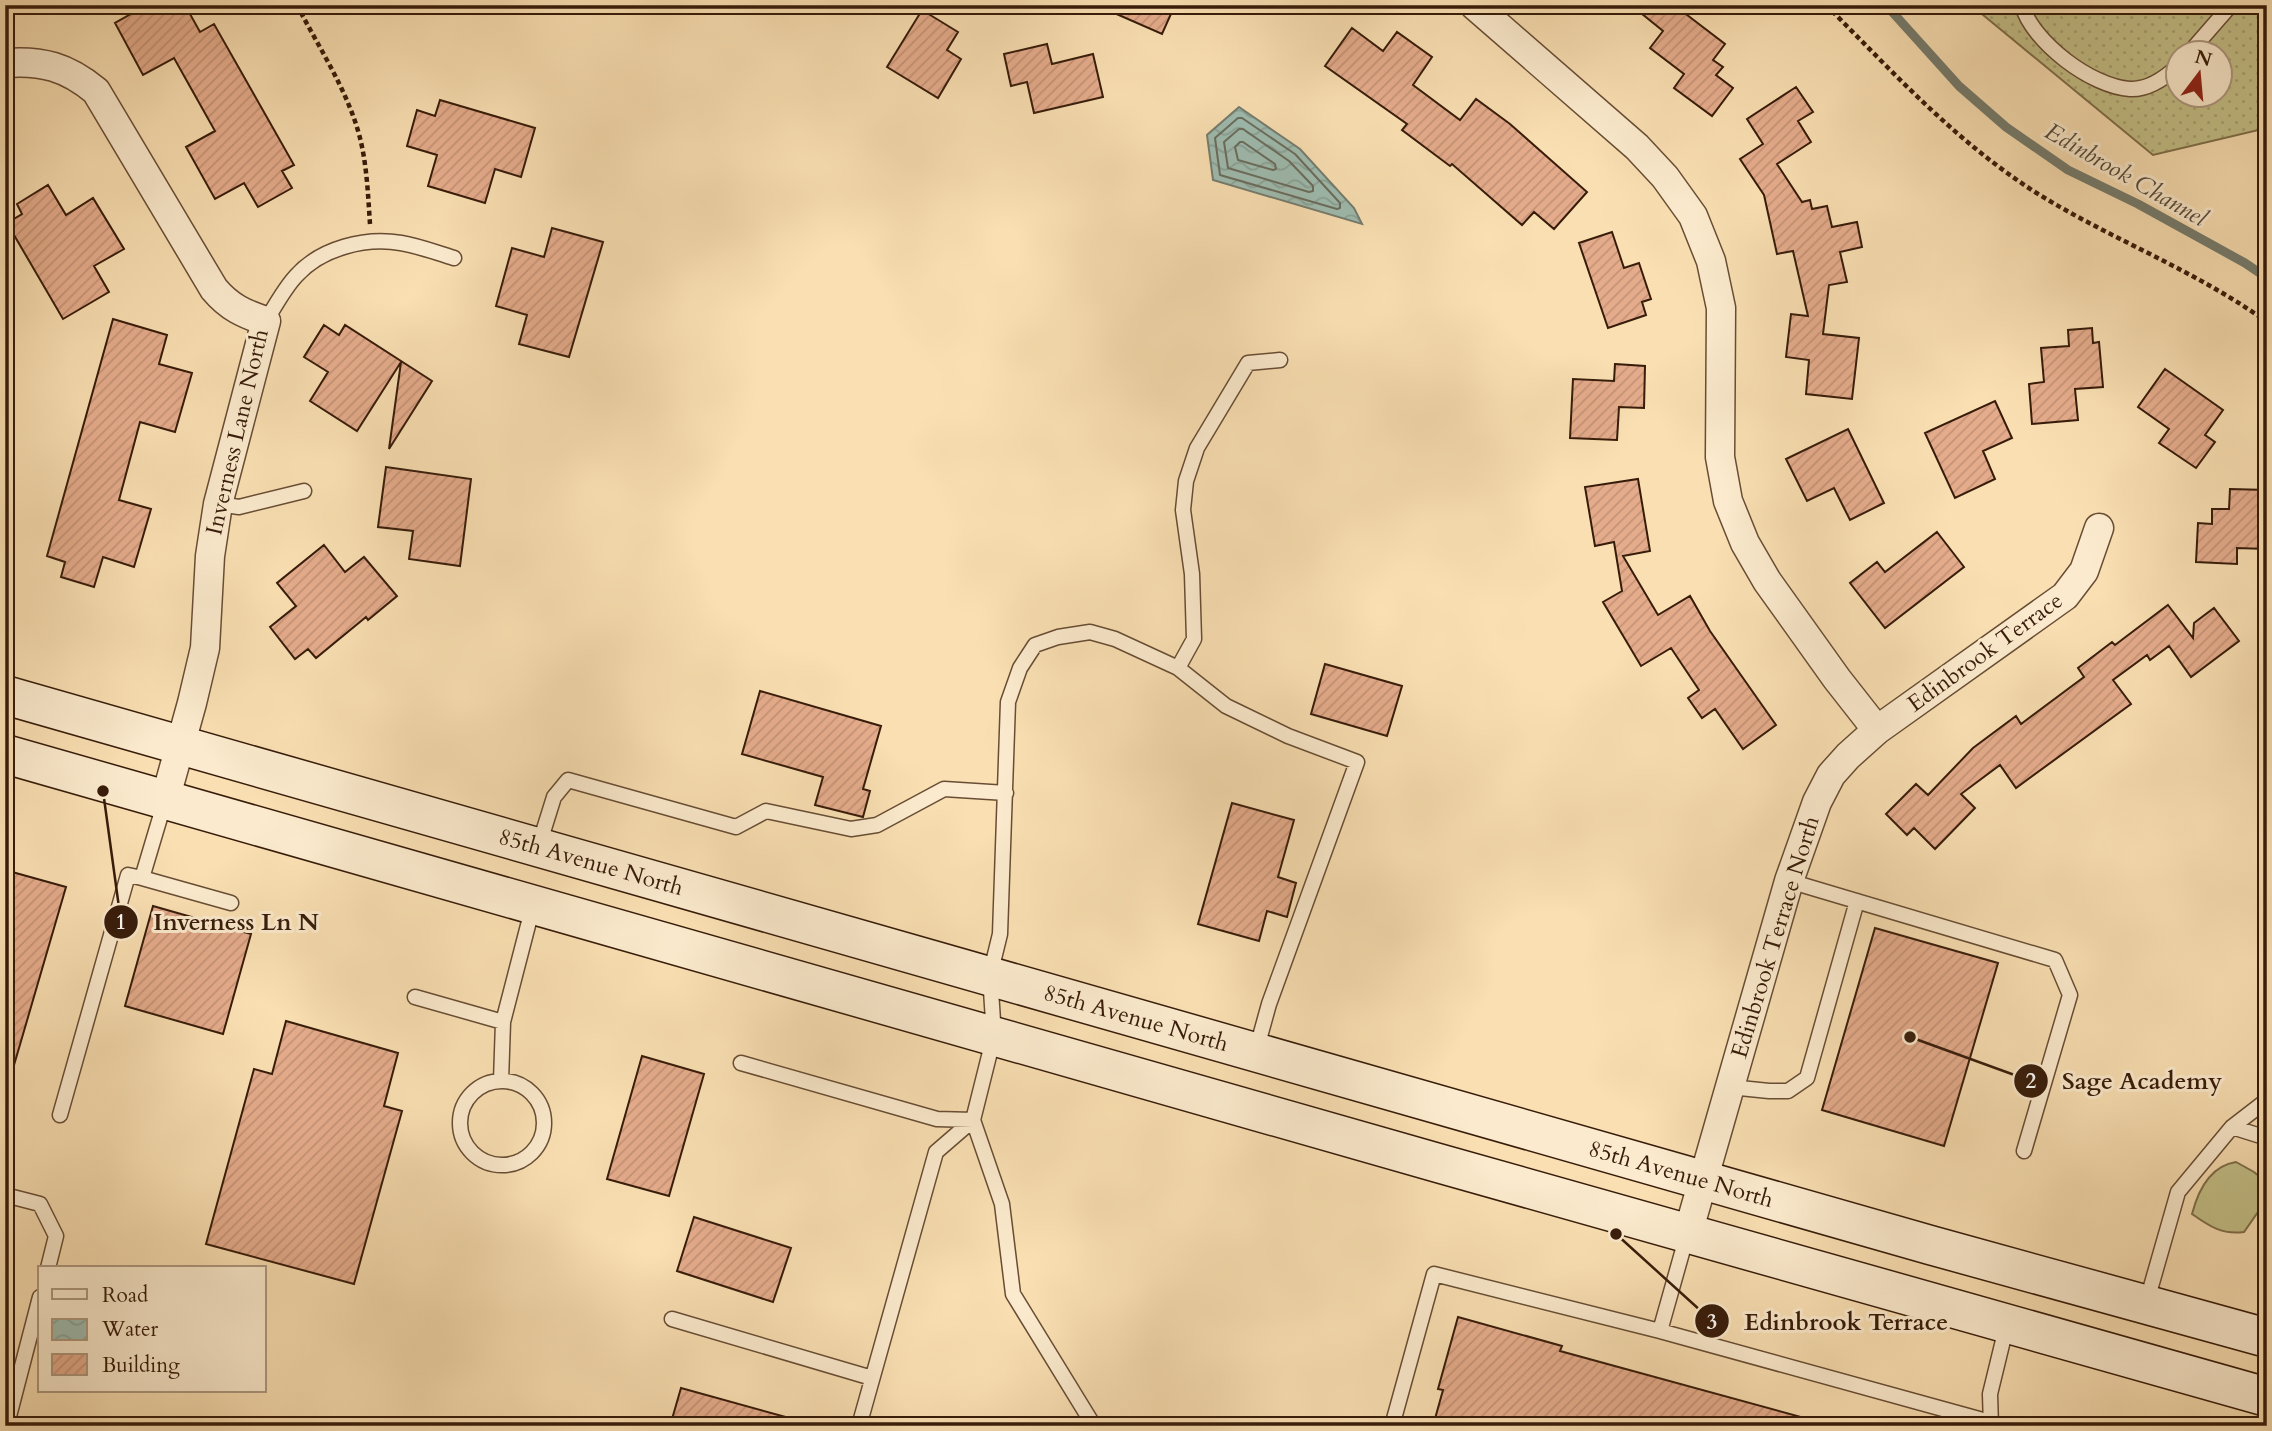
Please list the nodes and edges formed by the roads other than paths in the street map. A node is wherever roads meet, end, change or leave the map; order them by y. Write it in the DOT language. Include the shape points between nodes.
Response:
graph roads {
  1 [pos="1474,5"];
  2 [pos="2022,5"];
  3 [pos="2231,5"];
  4 [pos="2202,38"];
  5 [pos="5,64"];
  6 [pos="2164,79"];
  7 [pos="453,258"];
  8 [pos="266,321"];
  9 [pos="1280,360"];
  10 [pos="304,491"];
  11 [pos="218,504"];
  12 [pos="2099,528"];
  13 [pos="1178,668"];
  14 [pos="5,695"];
  15 [pos="1877,730"];
  16 [pos="180,745"];
  17 [pos="5,754"];
  18 [pos="1006,793"];
  19 [pos="165,800"];
  20 [pos="539,847"];
  21 [pos="142,878"];
  22 [pos="1789,881"];
  23 [pos="1857,901"];
  24 [pos="231,903"];
  25 [pos="533,905"];
  26 [pos="990,975"];
  27 [pos="415,997"];
  28 [pos="503,1022"];
  29 [pos="993,1036"];
  30 [pos="1255,1052"];
  31 [pos="741,1063"];
  32 [pos="501,1081"];
  33 [pos="1730,1087"];
  34 [pos="2267,1100"];
  35 [pos="60,1115"];
  36 [pos="972,1120"];
  37 [pos="2232,1127"];
  38 [pos="2267,1139"];
  39 [pos="2024,1151"];
  40 [pos="1702,1180"];
  41 [pos="5,1195"];
  42 [pos="1688,1233"];
  43 [pos="48,1266"];
  44 [pos="38,1305"];
  45 [pos="2146,1305"];
  46 [pos="672,1319"];
  47 [pos="2007,1324"];
  48 [pos="1660,1331"];
  49 [pos="2267,1338"];
  50 [pos="873,1378"];
  51 [pos="2267,1397"];
  52 [pos="7,1424"];
  53 [pos="1991,1424"];
  54 [pos="859,1426"];
  55 [pos="1094,1426"];
  56 [pos="1392,1426"];
  1 -- 15 [label="street" via="1637,147 1693,216 1711,261 1721,309 1720,457 1728,501 1745,543 1768,580"];
  2 -- 6 [label="lane" via="2024,14 2055,52 2078,69 2132,90"];
  3 -- 4 [label="lane"];
  5 -- 8 [label="street, Inverness Lane North" via="53,66 77,75 96,91 214,289 235,309"];
  7 -- 8 [label="lane" via="401,243 372,241 343,247 319,257 298,274"];
  8 -- 11 [label="street, Inverness Lane North"];
  9 -- 13 [label="lane" via="1248,363 1198,448 1186,481 1183,510 1192,574 1194,639"];
  10 -- 11 [label="lane" via="239,507"];
  11 -- 16 [label="street, Inverness Lane North" via="205,648"];
  12 -- 15 [label="street, Edinbrook Terrace" via="2084,571 2065,596"];
  13 -- 18 [label="lane" via="1090,632 1035,645 1020,668 1008,702"];
  13 -- 30 [label="lane" via="1226,706 1357,762"];
  14 -- 16 [label="main road, 85th Avenue North"];
  15 -- 22 [label="street, Edinbrook Terrace North" via="1831,775"];
  16 -- 19 [label="street, Inverness Lane North"];
  16 -- 20 [label="main road, 85th Avenue North"];
  17 -- 19 [label="main road"];
  18 -- 20 [label="lane" via="944,789 877,825 851,830 766,811 736,827 568,780 554,797"];
  18 -- 26 [label="lane" via="1000,934"];
  19 -- 21 [label="lane"];
  19 -- 25 [label="main road"];
  20 -- 26 [label="main road, 85th Avenue North"];
  21 -- 24 [label="lane"];
  21 -- 35 [label="lane" via="128,874"];
  22 -- 23 [label="lane"];
  22 -- 33 [label="street, Edinbrook Terrace North"];
  23 -- 33 [label="lane" via="1807,1078 1788,1091"];
  23 -- 39 [label="lane" via="2055,960 2070,995"];
  25 -- 28 [label="lane"];
  25 -- 29 [label="main road"];
  26 -- 29 [label="lane"];
  26 -- 30 [label="main road, 85th Avenue North"];
  27 -- 28 [label="lane"];
  28 -- 32 [label="lane"];
  29 -- 36 [label="lane"];
  29 -- 42 [label="main road"];
  30 -- 40 [label="main road, 85th Avenue North"];
  31 -- 36 [label="lane" via="937,1119"];
  32 -- 32 [label="lane" via="476,1089 467,1098 459,1123 467,1148 477,1158 503,1165 530,1155 544,1129 543,1114 533,1095 516,1083"];
  33 -- 40 [label="street, Edinbrook Terrace North"];
  34 -- 37 [label="lane"];
  36 -- 50 [label="lane" via="936,1152"];
  36 -- 55 [label="lane" via="1002,1204 1013,1294"];
  37 -- 38 [label="lane"];
  37 -- 45 [label="lane" via="2178,1192"];
  40 -- 42 [label="street, Edinbrook Terrace North"];
  40 -- 45 [label="main road, 85th Avenue North"];
  41 -- 43 [label="lane" via="40,1204 56,1236"];
  42 -- 47 [label="main road"];
  42 -- 48 [label="lane"];
  44 -- 52 [label="lane"];
  45 -- 49 [label="main road, 85th Avenue North"];
  46 -- 50 [label="lane"];
  47 -- 51 [label="main road"];
  47 -- 53 [label="lane" via="1990,1394"];
  48 -- 53 [label="lane"];
  48 -- 56 [label="lane" via="1434,1274"];
  50 -- 54 [label="lane"];
}
